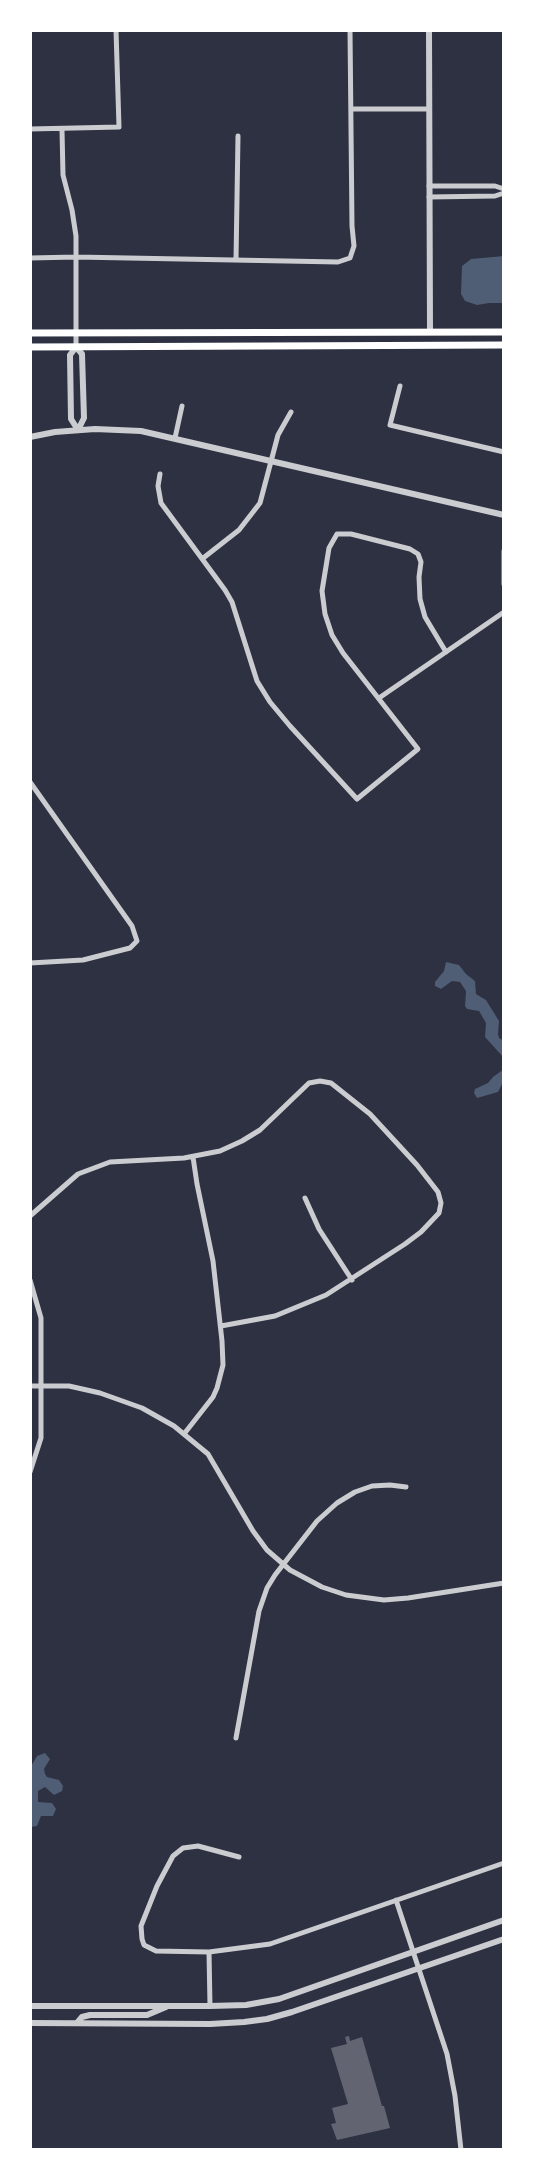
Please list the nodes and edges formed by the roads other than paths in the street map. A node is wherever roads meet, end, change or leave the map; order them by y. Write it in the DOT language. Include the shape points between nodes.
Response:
graph roads {
  1 [pos="116,30"];
  2 [pos="350,30"];
  3 [pos="429,30"];
  4 [pos="351,109"];
  5 [pos="429,109"];
  6 [pos="30,129"];
  7 [pos="62,130"];
  8 [pos="238,136"];
  9 [pos="429,186"];
  10 [pos="504,191"];
  11 [pos="429,197"];
  12 [pos="76,257"];
  13 [pos="30,258"];
  14 [pos="236,260"];
  15 [pos="430,332"];
  16 [pos="504,332"];
  17 [pos="30,333"];
  18 [pos="76,333"];
  19 [pos="430,345"];
  20 [pos="504,345"];
  21 [pos="30,347"];
  22 [pos="76,347"];
  23 [pos="400,386"];
  24 [pos="182,406"];
  25 [pos="291,412"];
  26 [pos="78,430"];
  27 [pos="30,437"];
  28 [pos="175,438"];
  29 [pos="504,452"];
  30 [pos="271,461"];
  31 [pos="160,474"];
  32 [pos="504,515"];
  33 [pos="504,551"];
  34 [pos="202,559"];
  35 [pos="504,584"];
  36 [pos="504,612"];
  37 [pos="446,652"];
  38 [pos="379,698"];
  39 [pos="30,782"];
  40 [pos="30,963"];
  41 [pos="193,1157"];
  42 [pos="305,1198"];
  43 [pos="30,1216"];
  44 [pos="30,1280"];
  45 [pos="352,1280"];
  46 [pos="220,1326"];
  47 [pos="30,1386"];
  48 [pos="41,1386"];
  49 [pos="184,1434"];
  50 [pos="30,1472"];
  51 [pos="406,1487"];
  52 [pos="282,1565"];
  53 [pos="504,1583"];
  54 [pos="236,1738"];
  55 [pos="239,1857"];
  56 [pos="504,1863"];
  57 [pos="396,1900"];
  58 [pos="504,1920"];
  59 [pos="504,1939"];
  60 [pos="209,1952"];
  61 [pos="413,1952"];
  62 [pos="418,1968"];
  63 [pos="30,2006"];
  64 [pos="210,2006"];
  65 [pos="167,2007"];
  66 [pos="30,2023"];
  67 [pos="77,2023"];
  68 [pos="461,2150"];
  1 -- 7 [label="street" via="119,127"];
  2 -- 4 [label="street"];
  3 -- 5 [label="street"];
  4 -- 5 [label="street"];
  4 -- 14 [label="street" via="354,246 350,258"];
  5 -- 9 [label="street"];
  6 -- 7 [label="street"];
  7 -- 12 [label="street" via="63,175 72,210"];
  8 -- 14 [label="street"];
  9 -- 10 [label="street" via="495,186"];
  9 -- 11 [label="street"];
  10 -- 11 [label="street" via="495,196"];
  11 -- 15 [label="street"];
  12 -- 13 [label="street"];
  12 -- 14 [label="street"];
  12 -- 18 [label="street"];
  15 -- 16 [label="main road"];
  15 -- 18 [label="main road"];
  15 -- 19 [label="street"];
  17 -- 18 [label="main road"];
  18 -- 22 [label="street"];
  19 -- 20 [label="main road"];
  19 -- 22 [label="main road"];
  21 -- 22 [label="main road"];
  22 -- 26 [label="street" via="82,354 84,418"];
  22 -- 26 [label="street" via="70,355 71,420"];
  23 -- 29 [label="street" via="390,425"];
  24 -- 28 [label="street"];
  25 -- 30 [label="street" via="278,435"];
  26 -- 27 [label="street"];
  26 -- 28 [label="street" via="134,431"];
  28 -- 30 [label="street"];
  30 -- 32 [label="street"];
  30 -- 34 [label="street" via="260,503 251,517"];
  31 -- 34 [label="street" via="161,503"];
  33 -- 35 [label="street"];
  34 -- 38 [label="street" via="232,602 256,681 270,702 357,799 418,749"];
  36 -- 37 [label="street"];
  37 -- 38 [label="street"];
  37 -- 38 [label="street" via="425,617 420,599 420,557 410,549 337,534 331,542 322,591 325,614 343,653"];
  39 -- 40 [label="street" via="132,926 137,941 130,948 98,957"];
  41 -- 43 [label="street" via="126,1160 94,1167 78,1174"];
  41 -- 45 [label="street" via="231,1147 251,1136 306,1086 320,1081 336,1086 382,1125 436,1188 441,1203 436,1217 421,1232"];
  41 -- 46 [label="street" via="211,1248"];
  42 -- 45 [label="street" via="319,1229"];
  44 -- 48 [label="street" via="41,1318"];
  45 -- 46 [label="street" via="288,1311"];
  46 -- 49 [label="street" via="223,1365 217,1388"];
  47 -- 48 [label="street"];
  48 -- 49 [label="street" via="69,1386 100,1393 142,1408"];
  48 -- 50 [label="street" via="41,1438"];
  49 -- 52 [label="street" via="208,1454 253,1531"];
  51 -- 52 [label="street" via="372,1486 346,1497 323,1515"];
  52 -- 53 [label="street" via="322,1587 371,1599 408,1598"];
  52 -- 54 [label="street" via="262,1603"];
  55 -- 60 [label="street" via="204,1847 183,1848 169,1861 141,1926 144,1945 156,1951"];
  56 -- 57 [label="street"];
  57 -- 60 [label="street" via="278,1942"];
  57 -- 61 [label="street"];
  58 -- 61 [label="street"];
  59 -- 62 [label="street"];
  60 -- 64 [label="street"];
  61 -- 62 [label="street"];
  61 -- 64 [label="street" via="279,1999"];
  62 -- 67 [label="street" via="292,2012 244,2022"];
  62 -- 68 [label="street" via="447,2054"];
  63 -- 65 [label="street"];
  64 -- 65 [label="street"];
  65 -- 67 [label="street" via="147,2015 90,2015"];
  66 -- 67 [label="street"];
}
